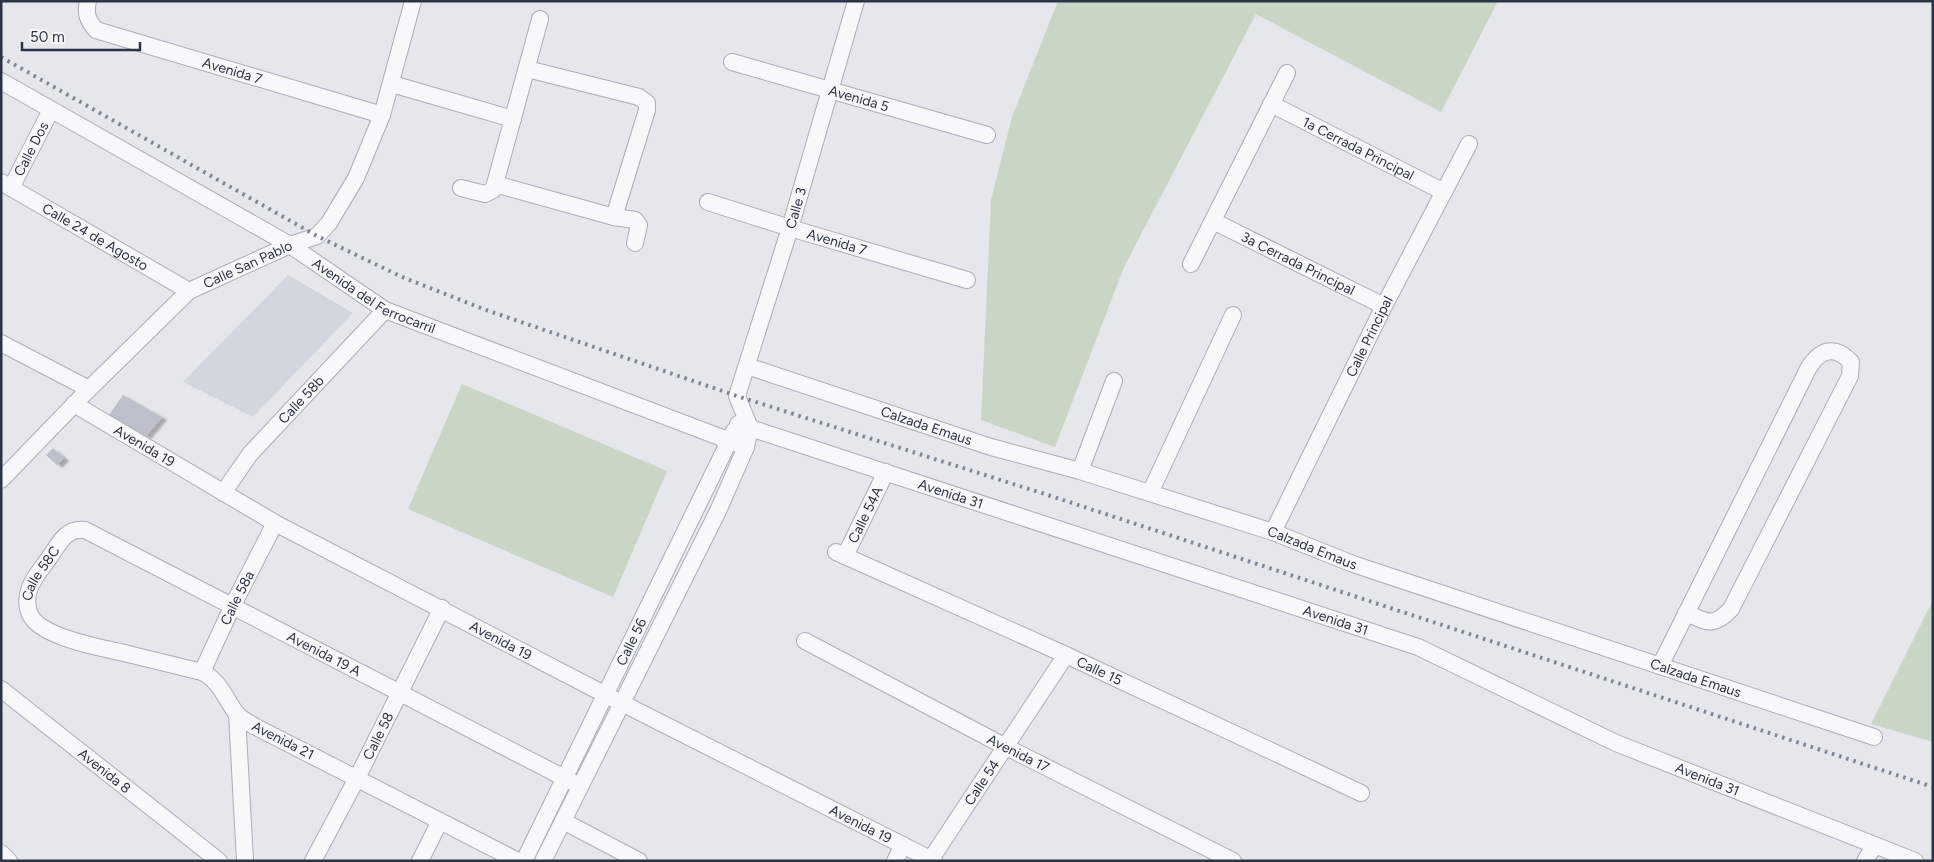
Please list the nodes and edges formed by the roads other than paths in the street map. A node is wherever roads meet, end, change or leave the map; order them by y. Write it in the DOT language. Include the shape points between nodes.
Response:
graph roads {
  1 [pos="88,1"];
  2 [pos="413,1"];
  3 [pos="856,1"];
  4 [pos="540,19"];
  5 [pos="732,62"];
  6 [pos="526,69"];
  7 [pos="1287,73"];
  8 [pos="1,81"];
  9 [pos="392,84"];
  10 [pos="829,90"];
  11 [pos="1272,104"];
  12 [pos="51,110"];
  13 [pos="382,115"];
  14 [pos="513,119"];
  15 [pos="986,135"];
  16 [pos="1469,144"];
  17 [pos="495,184"];
  18 [pos="6,185"];
  19 [pos="461,188"];
  20 [pos="1444,192"];
  21 [pos="708,202"];
  22 [pos="614,217"];
  23 [pos="1213,221"];
  24 [pos="790,228"];
  25 [pos="635,243"];
  26 [pos="290,244"];
  27 [pos="1191,264"];
  28 [pos="968,280"];
  29 [pos="189,291"];
  30 [pos="1384,306"];
  31 [pos="385,310"];
  32 [pos="1233,315"];
  33 [pos="1,343"];
  34 [pos="747,366"];
  35 [pos="1114,381"];
  36 [pos="89,389"];
  37 [pos="74,404"];
  38 [pos="744,421"];
  39 [pos="730,440"];
  40 [pos="746,447"];
  41 [pos="1080,471"];
  42 [pos="886,472"];
  43 [pos="1,480"];
  44 [pos="223,493"];
  45 [pos="1150,493"];
  46 [pos="275,523"];
  47 [pos="1273,532"];
  48 [pos="66,534"];
  49 [pos="841,554"];
  50 [pos="232,607"];
  51 [pos="442,608"];
  52 [pos="1686,613"];
  53 [pos="30,614"];
  54 [pos="805,641"];
  55 [pos="1066,655"];
  56 [pos="1660,666"];
  57 [pos="202,672"];
  58 [pos="1,689"];
  59 [pos="399,692"];
  60 [pos="606,695"];
  61 [pos="622,703"];
  62 [pos="237,714"];
  63 [pos="1874,737"];
  64 [pos="1006,746"];
  65 [pos="358,778"];
  66 [pos="564,778"];
  67 [pos="580,786"];
  68 [pos="1361,793"];
  69 [pos="440,821"];
  70 [pos="564,821"];
  71 [pos="903,845"];
  72 [pos="1874,846"];
  73 [pos="1,853"];
  74 [pos="210,858"];
  75 [pos="933,860"];
  76 [pos="9,861"];
  77 [pos="245,861"];
  78 [pos="312,861"];
  79 [pos="420,861"];
  80 [pos="518,861"];
  81 [pos="524,861"];
  82 [pos="543,861"];
  83 [pos="639,861"];
  84 [pos="895,861"];
  85 [pos="1234,861"];
  86 [pos="1865,861"];
  87 [pos="1915,861"];
  1 -- 13 [label="street, Avenida 7" via="87,20 96,30"];
  2 -- 9 [label="street, Calle San Pablo"];
  3 -- 10 [label="street, Calle 3"];
  4 -- 6 [label="street"];
  5 -- 10 [label="street, Avenida 5"];
  6 -- 14 [label="street"];
  6 -- 22 [label="street" via="639,97 647,103"];
  7 -- 11 [label="street"];
  8 -- 12 [label="street, Avenida del Ferrocarril"];
  9 -- 13 [label="street, Calle San Pablo"];
  9 -- 14 [label="street"];
  10 -- 15 [label="street, Avenida 5"];
  10 -- 24 [label="street, Calle 3"];
  11 -- 20 [label="street, 1a Cerrada Principal"];
  11 -- 23 [label="street"];
  12 -- 18 [label="street, Calle Dos"];
  12 -- 26 [label="street, Avenida del Ferrocarril"];
  13 -- 26 [label="street, Calle San Pablo" via="356,178 328,224 317,236"];
  14 -- 17 [label="street"];
  16 -- 20 [label="street, Calle Principal"];
  17 -- 19 [label="street" via="493,190 485,194"];
  17 -- 22 [label="street"];
  18 -- 29 [label="street, Calle 24 de Agosto"];
  20 -- 30 [label="street, Calle Principal"];
  21 -- 24 [label="street, Avenida 7"];
  22 -- 25 [label="street" via="636,220 639,225"];
  23 -- 27 [label="street"];
  23 -- 30 [label="street, 3a Cerrada Principal"];
  24 -- 28 [label="street, Avenida 7"];
  24 -- 34 [label="street, Calle 3"];
  26 -- 29 [label="street, Calle San Pablo"];
  26 -- 31 [label="street, Avenida del Ferrocarril"];
  29 -- 36 [label="street, Calle San Pablo"];
  30 -- 47 [label="street, Calle Principal"];
  31 -- 39 [label="street, Avenida del Ferrocarril"];
  31 -- 44 [label="street, Calle 58b" via="250,454"];
  32 -- 45 [label="street"];
  33 -- 36 [label="street"];
  34 -- 38 [label="street, Calle 3" via="738,396"];
  34 -- 41 [label="street, Calzada Emaus" via="991,447"];
  35 -- 41 [label="street"];
  36 -- 37 [label="street, Calle San Pablo"];
  37 -- 43 [label="street, Calle San Pablo"];
  37 -- 44 [label="street, Avenida 19"];
  38 -- 39 [label="street, Calle 56"];
  38 -- 40 [label="street, Calle 56"];
  38 -- 42 [label="street, Avenida 31"];
  39 -- 40 [label="street, Avenida del Ferrocarril"];
  39 -- 60 [label="street, Calle 56"];
  40 -- 61 [label="street, Calle 56" via="718,511"];
  41 -- 45 [label="street, Calzada Emaus"];
  42 -- 49 [label="street, Calle 54A"];
  42 -- 72 [label="street, Avenida 31" via="1418,647 1616,743"];
  44 -- 46 [label="street, Avenida 19"];
  45 -- 47 [label="street, Calzada Emaus"];
  46 -- 50 [label="street, Calle 58a"];
  46 -- 51 [label="street, Avenida 19"];
  47 -- 56 [label="street, Calzada Emaus" via="1353,564"];
  48 -- 50 [label="street, Avenida 19 A" via="85,530"];
  48 -- 53 [label="street, Calle 58C" via="29,587"];
  49 -- 55 [label="street, Calle 15"];
  50 -- 57 [label="street, Calle 58a"];
  50 -- 59 [label="street, Avenida 19 A"];
  51 -- 59 [label="street, Calle 58"];
  51 -- 60 [label="street, Avenida 19"];
  52 -- 52 [label="street" via="1809,367 1823,352 1845,355 1851,362 1850,376 1731,609 1721,619 1709,623"];
  52 -- 56 [label="street"];
  53 -- 57 [label="street, Avenida 21" via="43,628 80,644"];
  54 -- 64 [label="street, Avenida 17"];
  55 -- 64 [label="street, Calle 54"];
  55 -- 68 [label="street, Calle 15"];
  56 -- 63 [label="street, Calzada Emaus"];
  57 -- 62 [label="street, Avenida 21" via="218,684"];
  58 -- 74 [label="street, Avenida 8"];
  59 -- 65 [label="street, Calle 58"];
  59 -- 66 [label="street, Avenida 19 A"];
  60 -- 61 [label="street, Avenida 19"];
  60 -- 66 [label="street, Calle 56"];
  61 -- 67 [label="street, Calle 56"];
  61 -- 71 [label="street, Avenida 19"];
  62 -- 65 [label="street, Avenida 21" via="256,727"];
  62 -- 77 [label="street"];
  64 -- 75 [label="street, Calle 54"];
  64 -- 85 [label="street, Avenida 17"];
  65 -- 69 [label="street, Avenida 21"];
  65 -- 78 [label="street, Calle 58"];
  66 -- 67 [label="street, Avenida 19 A"];
  66 -- 81 [label="street, Calle 56"];
  67 -- 70 [label="street, Calle 56"];
  69 -- 79 [label="street"];
  69 -- 80 [label="street, Avenida 21"];
  70 -- 82 [label="street, Calle 56"];
  70 -- 83 [label="street"];
  71 -- 75 [label="street, Avenida 19"];
  71 -- 84 [label="street"];
  72 -- 86 [label="street"];
  72 -- 87 [label="street, Avenida 31"];
  73 -- 76 [label="street"];
}
